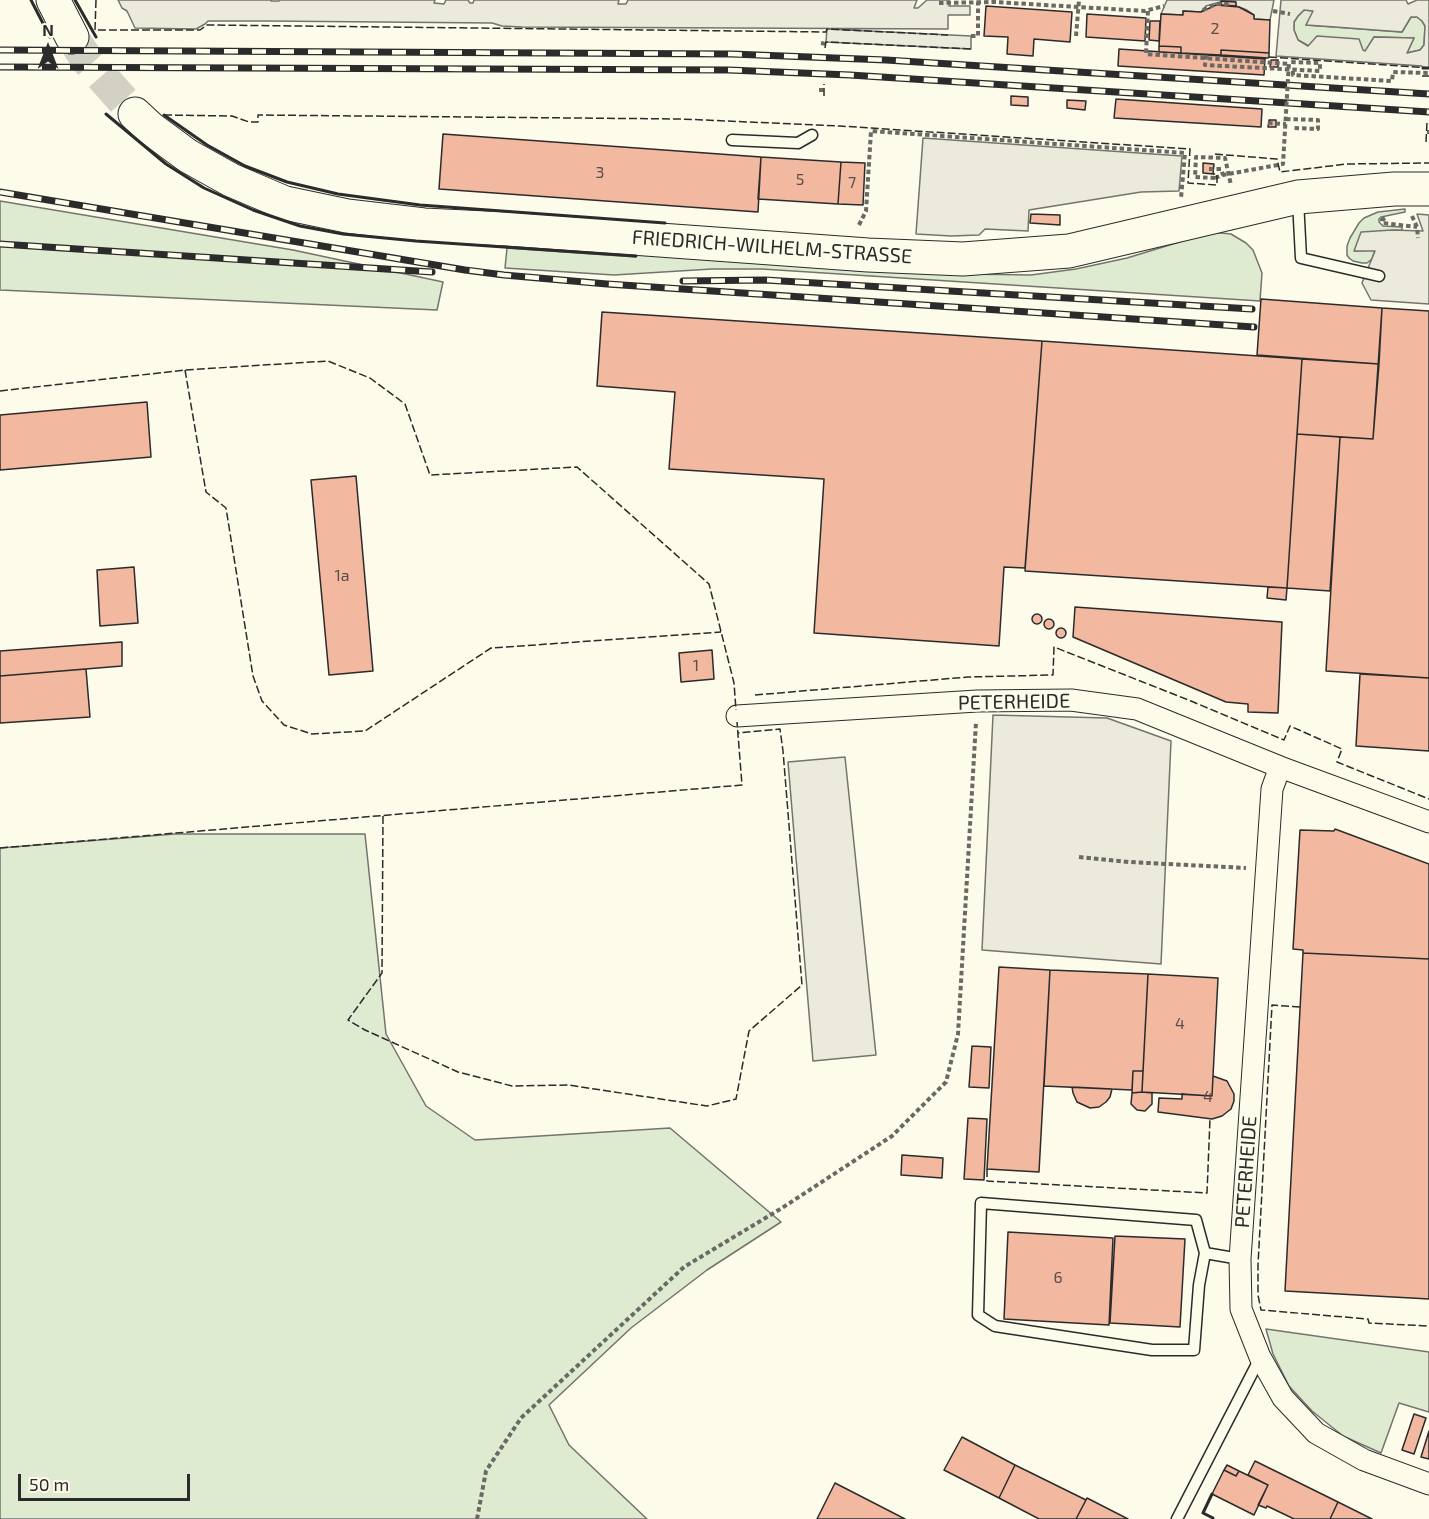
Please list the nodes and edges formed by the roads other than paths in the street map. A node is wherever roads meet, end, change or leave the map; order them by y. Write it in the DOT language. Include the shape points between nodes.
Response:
graph roads {
  1 [pos="53,0"];
  2 [pos="72,37"];
  3 [pos="135,114"];
  4 [pos="812,135"];
  5 [pos="732,140"];
  6 [pos="1429,189"];
  7 [pos="1298,197"];
  8 [pos="1379,276"];
  9 [pos="736,717"];
  10 [pos="1281,767"];
  11 [pos="1429,822"];
  12 [pos="1206,1253"];
  13 [pos="1240,1259"];
  14 [pos="1260,1357"];
  15 [pos="1429,1484"];
  16 [pos="1176,1519"];
  1 -- 2 [label="main road"];
  3 -- 7 [label="main road, FRIEDRICH-WILHELM-STRASSE" via="188,156 285,203 347,216 424,225 963,259 1069,251"];
  4 -- 5 [label="lane" via="798,143"];
  6 -- 7 [label="main road, FRIEDRICH-WILHELM-STRASSE"];
  7 -- 8 [label="lane" via="1301,258"];
  9 -- 10 [label="street, PETERHEIDE" via="977,701 1071,700 1137,709"];
  10 -- 11 [label="street, PETERHEIDE"];
  10 -- 13 [label="street, PETERHEIDE" via="1272,789"];
  12 -- 12 [label="lane" via="1199,1285 1194,1350 1152,1350 995,1326 978,1315 981,1203 1196,1220"];
  12 -- 13 [label="lane"];
  13 -- 14 [label="street, PETERHEIDE" via="1241,1308"];
  14 -- 15 [label="street, PETERHEIDE" via="1283,1398 1316,1433 1364,1460"];
  14 -- 16 [label="lane"];
}
